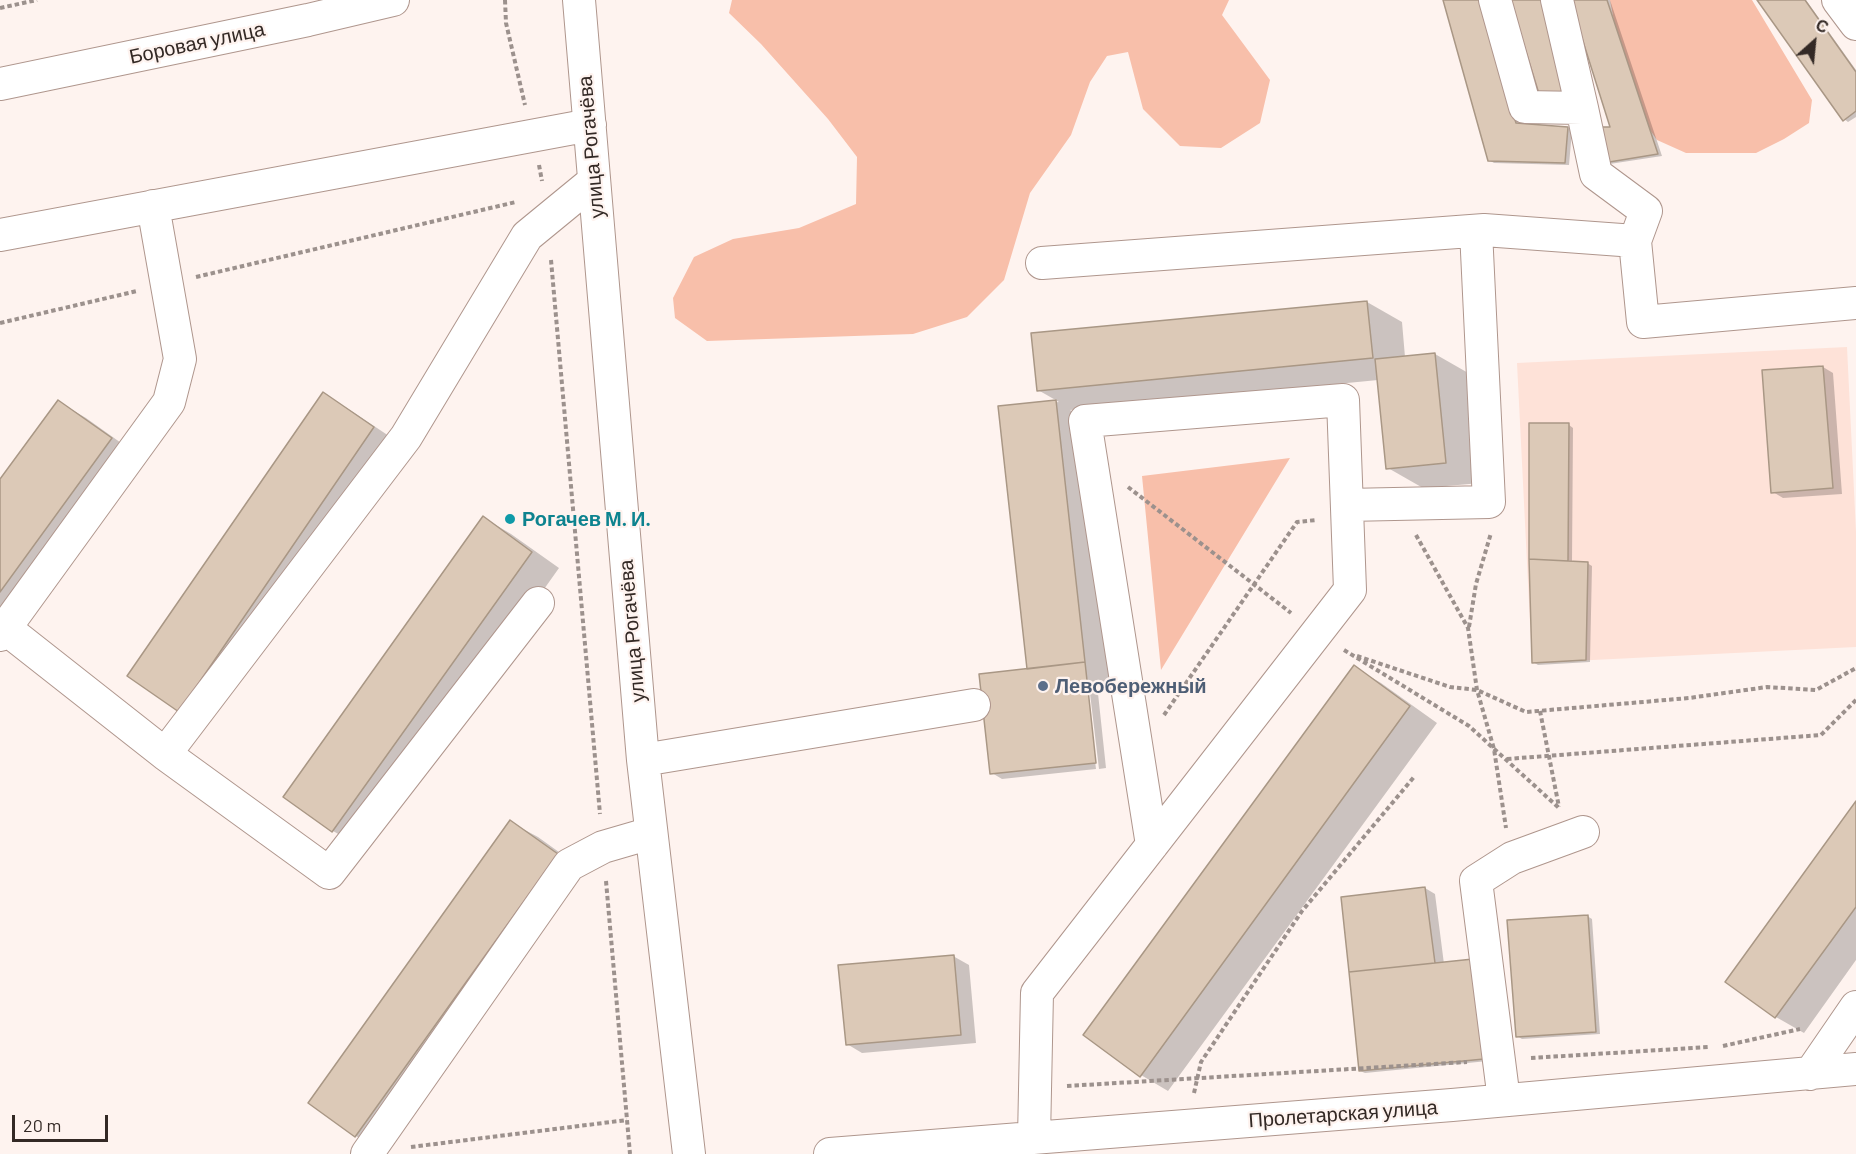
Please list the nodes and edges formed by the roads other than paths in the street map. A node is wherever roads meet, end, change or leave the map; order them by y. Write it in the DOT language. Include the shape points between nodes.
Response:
graph roads {
  1 [pos="393,0"];
  2 [pos="579,0"];
  3 [pos="1495,0"];
  4 [pos="1557,0"];
  5 [pos="1838,0"];
  6 [pos="306,10"];
  7 [pos="1856,24"];
  8 [pos="0,84"];
  9 [pos="1582,108"];
  10 [pos="590,125"];
  11 [pos="594,182"];
  12 [pos="153,206"];
  13 [pos="1476,231"];
  14 [pos="0,236"];
  15 [pos="1635,241"];
  16 [pos="1042,263"];
  17 [pos="1856,303"];
  18 [pos="1347,511"];
  19 [pos="538,603"];
  20 [pos="3,631"];
  21 [pos="974,705"];
  22 [pos="165,754"];
  23 [pos="643,760"];
  24 [pos="1583,832"];
  25 [pos="651,833"];
  26 [pos="1152,844"];
  27 [pos="1852,1013"];
  28 [pos="1856,1070"];
  29 [pos="1810,1074"];
  30 [pos="1504,1100"];
  31 [pos="1034,1138"];
  32 [pos="1085,1144"];
  33 [pos="912,1151"];
  34 [pos="368,1153"];
  35 [pos="688,1154"];
  36 [pos="830,1154"];
  1 -- 6 [label="street, Боровая улица"];
  2 -- 10 [label="street, улица Рогачёва"];
  3 -- 9 [label="street" via="1525,107"];
  4 -- 9 [label="street"];
  5 -- 7 [label="street"];
  6 -- 8 [label="street, Боровая улица"];
  9 -- 15 [label="street" via="1596,174 1646,211"];
  10 -- 11 [label="street, улица Рогачёва"];
  10 -- 12 [label="street"];
  11 -- 22 [label="street" via="546,207 406,437"];
  11 -- 23 [label="street, улица Рогачёва"];
  12 -- 14 [label="street"];
  12 -- 20 [label="street" via="180,359 169,402"];
  13 -- 15 [label="street"];
  13 -- 16 [label="street"];
  13 -- 18 [label="street" via="1489,502 1392,504"];
  15 -- 17 [label="street" via="1643,322"];
  18 -- 26 [label="street" via="1350,590"];
  18 -- 26 [label="street" via="1343,400 1085,421"];
  19 -- 22 [label="street" via="329,873"];
  20 -- 22 [label="street"];
  21 -- 23 [label="street"];
  23 -- 25 [label="street, улица Рогачёва"];
  24 -- 30 [label="street" via="1512,858 1476,881"];
  25 -- 34 [label="street" via="603,847 569,865"];
  25 -- 35 [label="street, улица Рогачёва"];
  26 -- 31 [label="street" via="1037,993"];
  27 -- 29 [label="street"];
  28 -- 29 [label="street, Пролетарская улица"];
  29 -- 30 [label="street, Пролетарская улица"];
  30 -- 32 [label="street, Пролетарская улица" via="1186,1126"];
  31 -- 32 [label="street, Пролетарская улица"];
  31 -- 33 [label="street, Пролетарская улица"];
  33 -- 36 [label="street, Пролетарская улица"];
}
